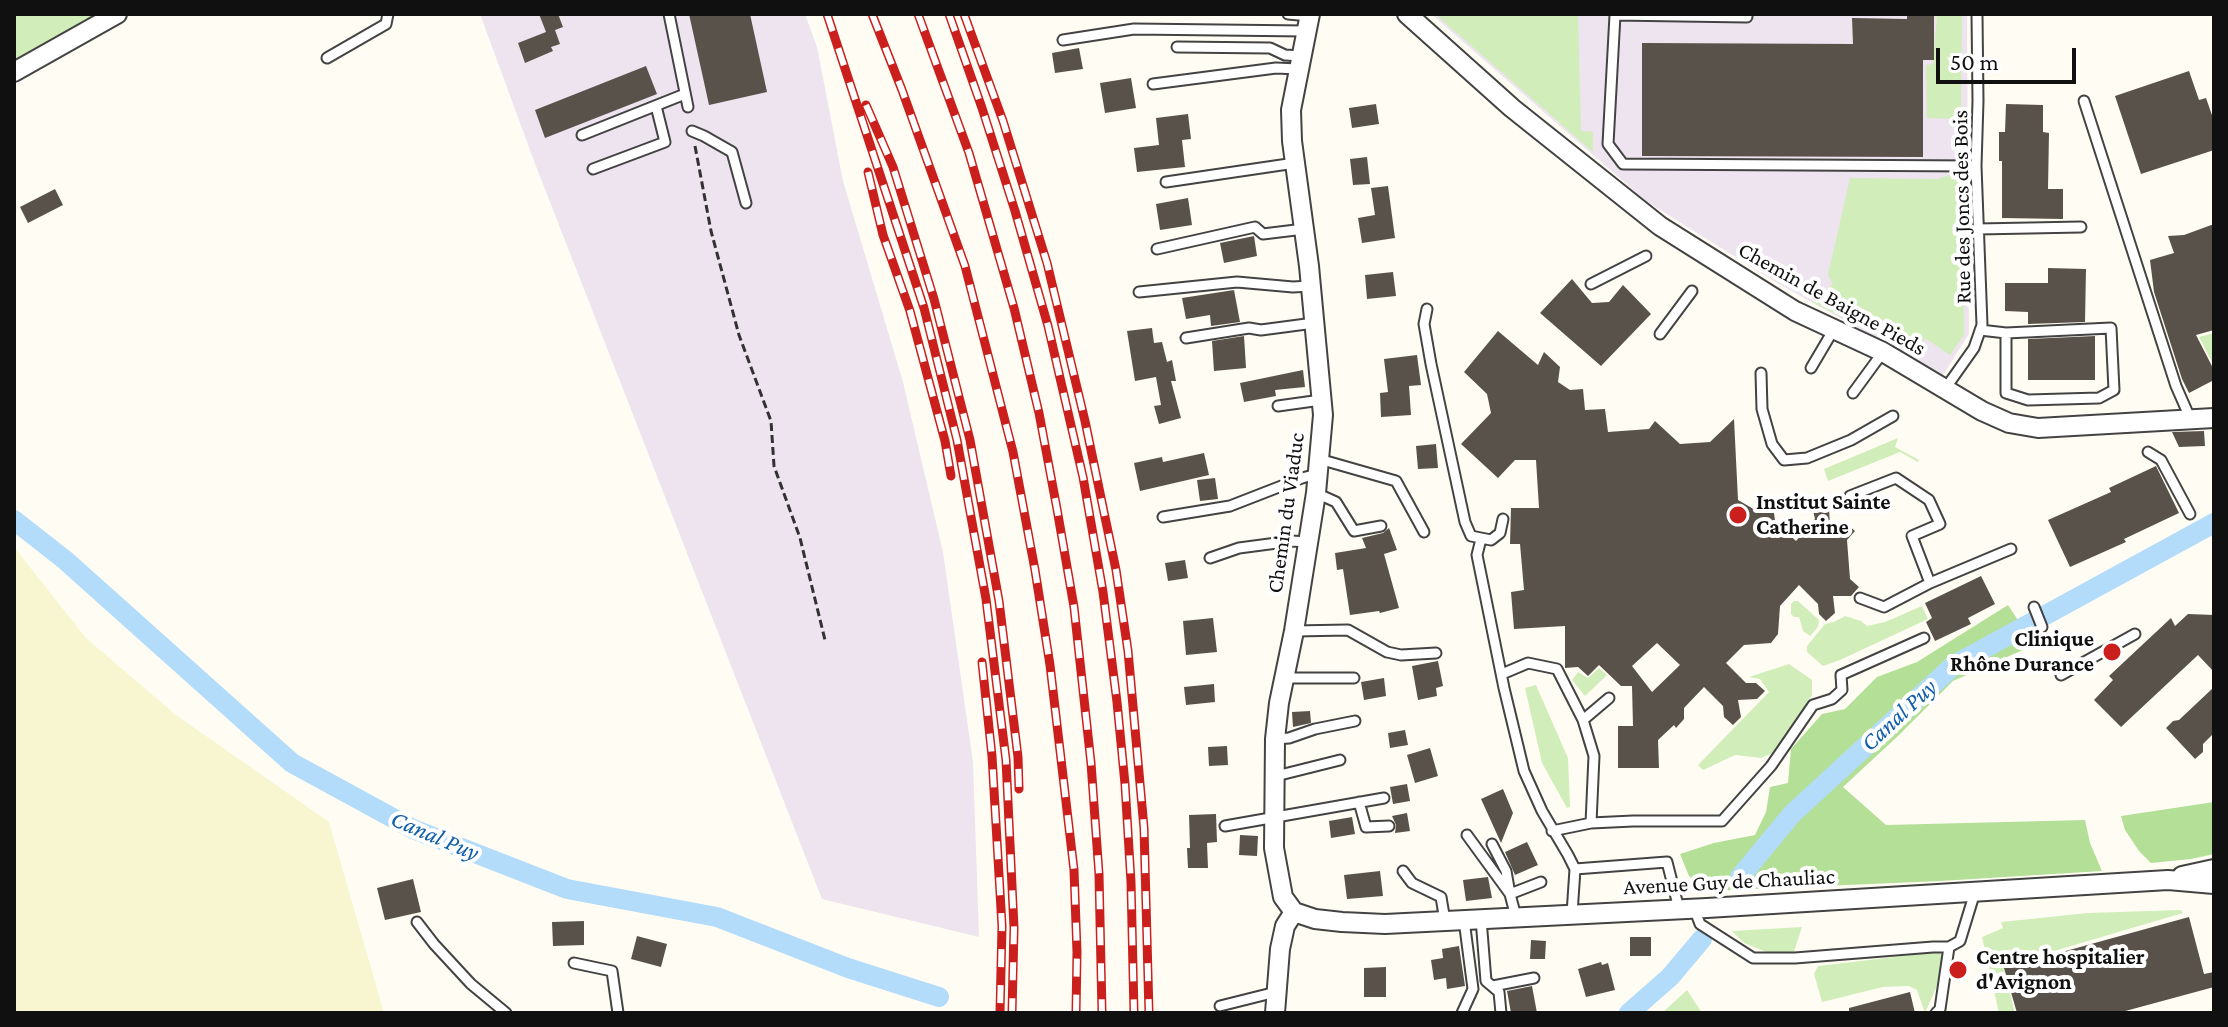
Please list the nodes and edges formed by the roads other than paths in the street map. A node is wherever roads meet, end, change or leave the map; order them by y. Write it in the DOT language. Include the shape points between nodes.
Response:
graph roads {
  1 [pos="117,14"];
  2 [pos="388,14"];
  3 [pos="669,14"];
  4 [pos="1288,14"];
  5 [pos="1407,14"];
  6 [pos="1747,14"];
  7 [pos="1977,14"];
  8 [pos="1309,20"];
  9 [pos="1063,40"];
  10 [pos="1177,47"];
  11 [pos="327,58"];
  12 [pos="1300,62"];
  13 [pos="14,72"];
  14 [pos="1153,84"];
  15 [pos="685,94"];
  16 [pos="2084,101"];
  17 [pos="656,106"];
  18 [pos="688,107"];
  19 [pos="692,131"];
  20 [pos="582,135"];
  21 [pos="1295,163"];
  22 [pos="1976,166"];
  23 [pos="593,169"];
  24 [pos="1166,182"];
  25 [pos="746,203"];
  26 [pos="2081,227"];
  27 [pos="1304,229"];
  28 [pos="1978,229"];
  29 [pos="1157,249"];
  30 [pos="1646,256"];
  31 [pos="1591,284"];
  32 [pos="1310,286"];
  33 [pos="1692,291"];
  34 [pos="1139,292"];
  35 [pos="1427,309"];
  36 [pos="1314,323"];
  37 [pos="1834,329"];
  38 [pos="1980,330"];
  39 [pos="2006,333"];
  40 [pos="1660,334"];
  41 [pos="1186,338"];
  42 [pos="1883,352"];
  43 [pos="1811,368"];
  44 [pos="1761,373"];
  45 [pos="1945,389"];
  46 [pos="1853,393"];
  47 [pos="1321,400"];
  48 [pos="1278,406"];
  49 [pos="1893,416"];
  50 [pos="2190,418"];
  51 [pos="2214,418"];
  52 [pos="2148,452"];
  53 [pos="1318,466"];
  54 [pos="1316,493"];
  55 [pos="1850,496"];
  56 [pos="2190,514"];
  57 [pos="1163,517"];
  58 [pos="1503,519"];
  59 [pos="1381,526"];
  60 [pos="1424,532"];
  61 [pos="1481,539"];
  62 [pos="1307,542"];
  63 [pos="2011,549"];
  64 [pos="1210,558"];
  65 [pos="1930,583"];
  66 [pos="1860,598"];
  67 [pos="2034,607"];
  68 [pos="2042,627"];
  69 [pos="1294,631"];
  70 [pos="2135,634"];
  71 [pos="1924,638"];
  72 [pos="1436,653"];
  73 [pos="1502,674"];
  74 [pos="2061,675"];
  75 [pos="1284,678"];
  76 [pos="1354,678"];
  77 [pos="1609,698"];
  78 [pos="1583,720"];
  79 [pos="1355,721"];
  80 [pos="1275,739"];
  81 [pos="1340,760"];
  82 [pos="1276,776"];
  83 [pos="1384,798"];
  84 [pos="1359,802"];
  85 [pos="1276,818"];
  86 [pos="1591,823"];
  87 [pos="1225,826"];
  88 [pos="1389,826"];
  89 [pos="1552,831"];
  90 [pos="1467,835"];
  91 [pos="1492,844"];
  92 [pos="1575,869"];
  93 [pos="2214,869"];
  94 [pos="1403,871"];
  95 [pos="2168,880"];
  96 [pos="1541,882"];
  97 [pos="2214,884"];
  98 [pos="1975,891"];
  99 [pos="1510,894"];
  100 [pos="1693,909"];
  101 [pos="1294,912"];
  102 [pos="1572,914"];
  103 [pos="1516,917"];
  104 [pos="1464,920"];
  105 [pos="417,922"];
  106 [pos="1949,947"];
  107 [pos="574,963"];
  108 [pos="1534,978"];
  109 [pos="1493,986"];
  110 [pos="1275,1004"];
  111 [pos="1220,1006"];
  112 [pos="506,1013"];
  113 [pos="618,1013"];
  114 [pos="1462,1013"];
  115 [pos="1501,1013"];
  116 [pos="1936,1013"];
  1 -- 13 [label="street"];
  2 -- 11 [label="lane" via="386,24"];
  3 -- 15 [label="lane"];
  4 -- 8 [label="lane"];
  5 -- 37 [label="street, Chemin de Baigne Pieds" via="1512,108 1660,226 1795,311"];
  6 -- 22 [label="lane" via="1615,15 1608,144 1623,164"];
  7 -- 22 [label="lane, Rue des Joncs des Bois"];
  8 -- 9 [label="lane" via="1134,29"];
  8 -- 12 [label="street, Chemin du Viaduc"];
  10 -- 12 [label="lane" via="1270,48"];
  12 -- 14 [label="lane"];
  12 -- 21 [label="street, Chemin du Viaduc" via="1291,110"];
  15 -- 17 [label="lane"];
  15 -- 18 [label="lane"];
  16 -- 50 [label="lane"];
  17 -- 20 [label="lane"];
  17 -- 23 [label="lane" via="665,142"];
  19 -- 25 [label="lane" via="732,152"];
  21 -- 24 [label="lane"];
  21 -- 27 [label="street, Chemin du Viaduc"];
  22 -- 28 [label="lane, Rue des Joncs des Bois"];
  26 -- 28 [label="lane"];
  27 -- 29 [label="lane" via="1263,234 1255,227"];
  27 -- 32 [label="street, Chemin du Viaduc"];
  28 -- 38 [label="lane, Rue des Joncs des Bois"];
  30 -- 31 [label="lane"];
  32 -- 34 [label="lane" via="1237,282"];
  32 -- 36 [label="street, Chemin du Viaduc"];
  33 -- 40 [label="lane"];
  35 -- 61 [label="lane" via="1424,324 1431,364 1465,522 1471,536"];
  36 -- 41 [label="lane"];
  36 -- 47 [label="street, Chemin du Viaduc"];
  37 -- 42 [label="street, Chemin de Baigne Pieds"];
  37 -- 43 [label="lane"];
  38 -- 39 [label="lane"];
  38 -- 45 [label="lane, Rue des Joncs des Bois" via="1974,348"];
  39 -- 39 [label="lane" via="2006,393 2028,400 2099,398 2114,390 2111,328"];
  42 -- 45 [label="street, Chemin de Baigne Pieds"];
  42 -- 46 [label="lane"];
  44 -- 49 [label="lane" via="1762,409 1772,444 1784,460 1807,458"];
  45 -- 50 [label="street, Chemin de Baigne Pieds" via="2009,423 2038,428"];
  47 -- 48 [label="lane"];
  47 -- 53 [label="street, Chemin du Viaduc"];
  50 -- 51 [label="street, Chemin de Baigne Pieds"];
  52 -- 56 [label="lane" via="2161,460"];
  53 -- 54 [label="street, Chemin du Viaduc"];
  53 -- 57 [label="lane" via="1230,506"];
  53 -- 60 [label="lane" via="1396,481"];
  54 -- 59 [label="lane" via="1336,502 1354,531"];
  54 -- 62 [label="street, Chemin du Viaduc"];
  55 -- 65 [label="lane" via="1896,478 1929,500 1940,524 1912,536"];
  58 -- 61 [label="lane" via="1500,533"];
  61 -- 73 [label="lane" via="1477,555"];
  62 -- 64 [label="lane" via="1239,548"];
  62 -- 69 [label="street, Chemin du Viaduc"];
  63 -- 65 [label="lane"];
  65 -- 66 [label="lane" via="1884,607"];
  67 -- 68 [label="lane"];
  69 -- 72 [label="lane" via="1348,630 1387,652"];
  69 -- 75 [label="street, Chemin du Viaduc"];
  70 -- 74 [label="lane"];
  71 -- 86 [label="lane" via="1841,675 1842,690 1813,705 1771,766 1722,821"];
  73 -- 78 [label="lane" via="1528,663 1557,669"];
  73 -- 89 [label="lane" via="1524,771"];
  75 -- 76 [label="lane"];
  75 -- 80 [label="street, Chemin du Viaduc"];
  77 -- 78 [label="lane"];
  78 -- 86 [label="lane" via="1594,756"];
  79 -- 80 [label="lane"];
  80 -- 82 [label="street, Chemin du Viaduc"];
  81 -- 82 [label="lane"];
  82 -- 85 [label="street, Chemin du Viaduc"];
  83 -- 84 [label="lane"];
  84 -- 85 [label="lane"];
  84 -- 88 [label="lane" via="1366,827"];
  85 -- 87 [label="lane"];
  85 -- 101 [label="street, Chemin du Viaduc" via="1278,878"];
  86 -- 89 [label="lane"];
  89 -- 92 [label="lane"];
  90 -- 99 [label="lane"];
  91 -- 99 [label="lane" via="1506,871"];
  92 -- 100 [label="lane" via="1667,862"];
  92 -- 102 [label="lane"];
  93 -- 95 [label="street, Avenue Guy de Chauliac"];
  94 -- 104 [label="lane"];
  95 -- 97 [label="street, Avenue Guy de Chauliac"];
  95 -- 98 [label="street, Avenue Guy de Chauliac"];
  96 -- 99 [label="lane"];
  98 -- 100 [label="street, Avenue Guy de Chauliac"];
  98 -- 106 [label="lane" via="1960,941"];
  99 -- 103 [label="lane"];
  100 -- 102 [label="street, Avenue Guy de Chauliac"];
  100 -- 106 [label="lane" via="1700,924 1753,958"];
  101 -- 104 [label="street, Avenue Guy de Chauliac" via="1342,922"];
  101 -- 110 [label="street" via="1280,949"];
  102 -- 103 [label="street, Avenue Guy de Chauliac"];
  103 -- 104 [label="street, Avenue Guy de Chauliac"];
  104 -- 109 [label="lane" via="1486,981"];
  104 -- 114 [label="lane" via="1473,989"];
  105 -- 112 [label="lane" via="471,984"];
  106 -- 116 [label="lane"];
  107 -- 113 [label="lane" via="612,971"];
  108 -- 109 [label="lane"];
  109 -- 115 [label="lane" via="1499,992"];
  110 -- 111 [label="lane" via="1268,994"];
}
